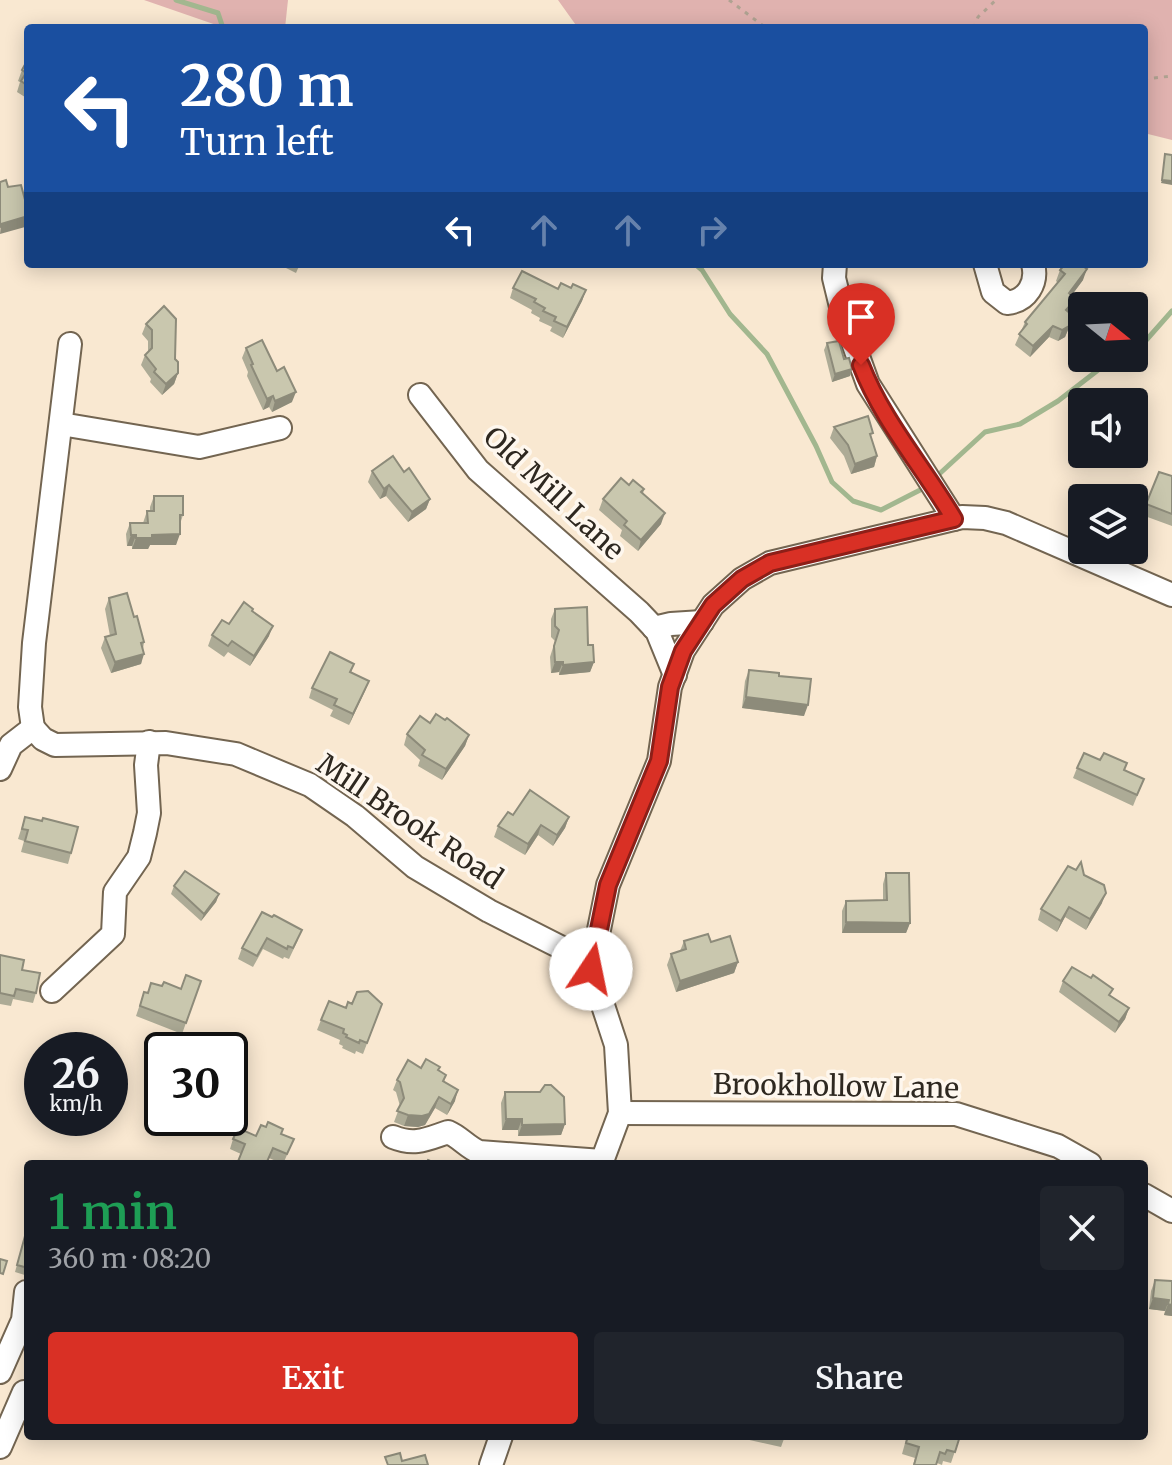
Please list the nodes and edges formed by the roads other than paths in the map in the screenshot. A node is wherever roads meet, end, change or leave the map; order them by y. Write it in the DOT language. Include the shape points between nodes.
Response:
graph roads {
  1 [pos="835,268"];
  2 [pos="986,268"];
  3 [pos="1034,268"];
  4 [pos="70,344"];
  5 [pos="420,395"];
  6 [pos="61,424"];
  7 [pos="280,428"];
  8 [pos="954,519"];
  9 [pos="1172,595"];
  10 [pos="702,622"];
  11 [pos="654,628"];
  12 [pos="675,675"];
  13 [pos="33,728"];
  14 [pos="0,735"];
  15 [pos="149,742"];
  16 [pos="0,769"];
  17 [pos="591,969"];
  18 [pos="52,991"];
  19 [pos="620,1113"];
  20 [pos="393,1137"];
  21 [pos="568,1160"];
  22 [pos="602,1160"];
  23 [pos="1083,1160"];
  24 [pos="1148,1197"];
  25 [pos="1172,1211"];
  26 [pos="24,1311"];
  27 [pos="0,1372"];
  28 [pos="24,1392"];
  29 [pos="500,1440"];
  30 [pos="0,1447"];
  31 [pos="491,1465"];
  1 -- 8 [label="street" via="843,315 868,384"];
  2 -- 3 [label="street" via="993,292 1007,303 1030,289"];
  4 -- 6 [label="street"];
  5 -- 11 [label="street, Old Mill Lane" via="478,470"];
  6 -- 7 [label="street" via="199,447"];
  6 -- 13 [label="street" via="34,643"];
  8 -- 9 [label="street" via="1006,523"];
  8 -- 10 [label="street" via="770,563 742,579"];
  10 -- 11 [label="street"];
  10 -- 12 [label="street"];
  11 -- 12 [label="street, Old Mill Lane"];
  12 -- 17 [label="street" via="659,761 608,885"];
  13 -- 14 [label="street"];
  13 -- 15 [label="street, Mill Brook Road" via="55,745"];
  13 -- 16 [label="street" via="11,745"];
  15 -- 17 [label="street, Mill Brook Road" via="236,754 310,785 415,867 574,954"];
  15 -- 18 [label="street" via="149,813 139,857 115,892 113,934"];
  17 -- 19 [label="street" via="616,1045"];
  19 -- 22 [label="street"];
  19 -- 23 [label="street, Brookhollow Lane" via="956,1114 1058,1146"];
  20 -- 21 [label="street" via="426,1141 448,1132 479,1152"];
  24 -- 25 [label="street"];
  26 -- 27 [label="street"];
  28 -- 30 [label="street"];
  29 -- 31 [label="street"];
}
